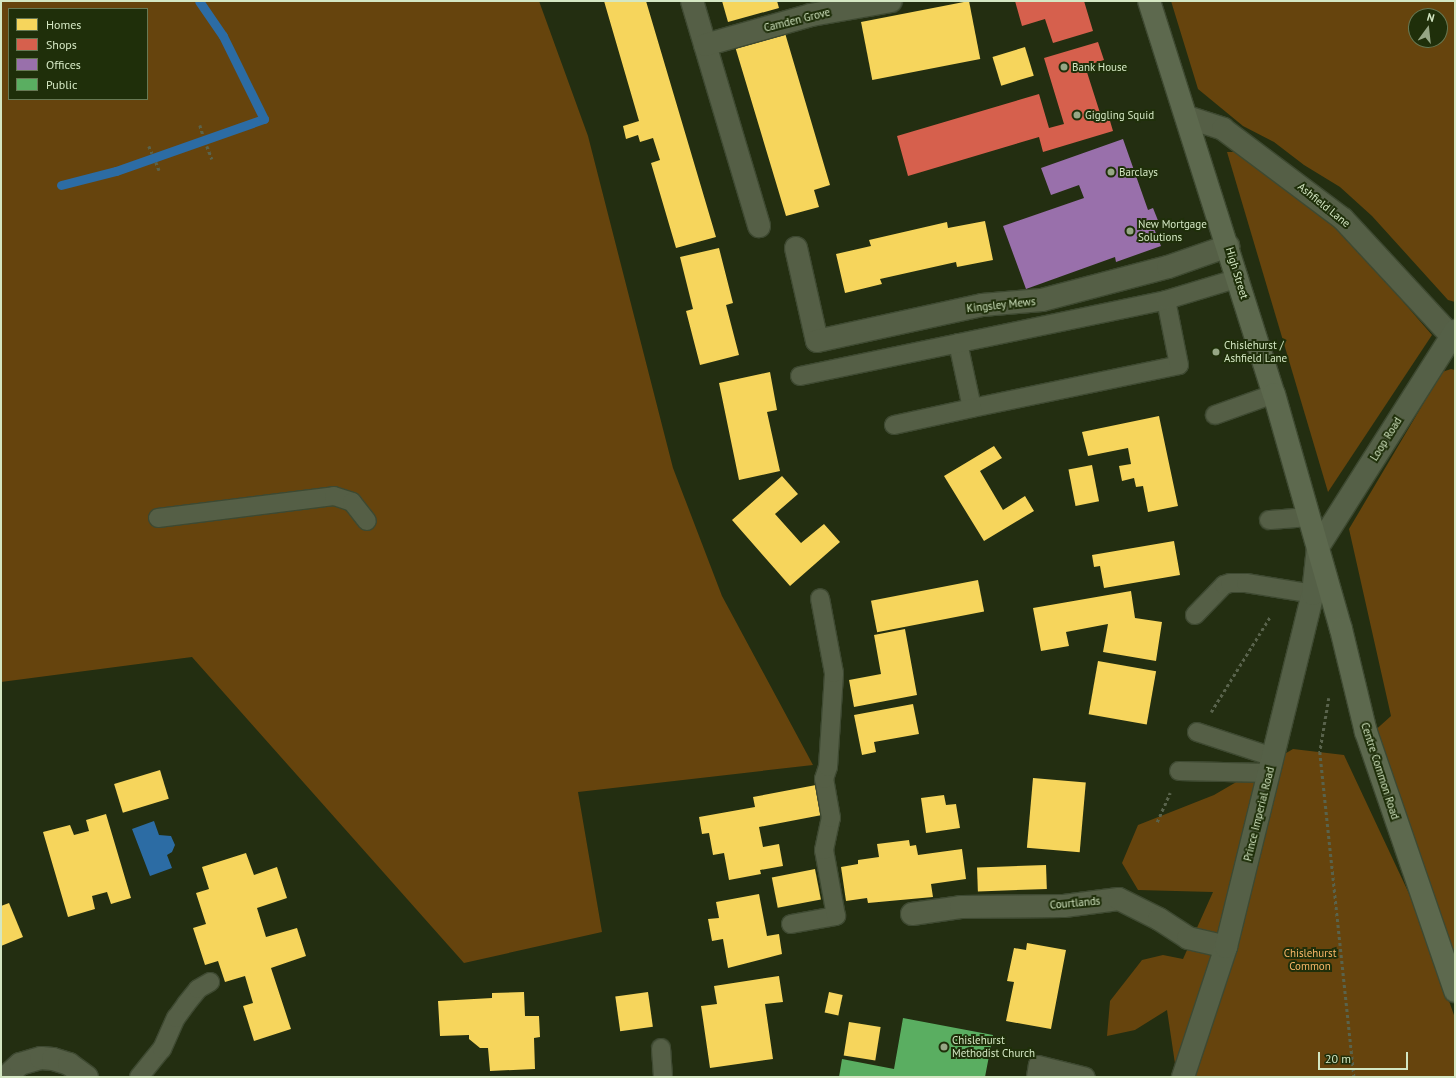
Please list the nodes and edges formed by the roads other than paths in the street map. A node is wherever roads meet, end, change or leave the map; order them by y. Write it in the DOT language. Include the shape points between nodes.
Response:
graph roads {
  1 [pos="692,1"];
  2 [pos="891,1"];
  3 [pos="1149,1"];
  4 [pos="705,45"];
  5 [pos="1187,117"];
  6 [pos="759,226"];
  7 [pos="1228,246"];
  8 [pos="796,248"];
  9 [pos="1239,278"];
  10 [pos="1166,300"];
  11 [pos="1454,336"];
  12 [pos="958,343"];
  13 [pos="800,376"];
  14 [pos="1274,394"];
  15 [pos="972,408"];
  16 [pos="1215,415"];
  17 [pos="894,425"];
  18 [pos="1310,517"];
  19 [pos="158,518"];
  20 [pos="1269,520"];
  21 [pos="367,521"];
  22 [pos="1318,547"];
  23 [pos="1313,594"];
  24 [pos="820,598"];
  25 [pos="1195,615"];
  26 [pos="1198,732"];
  27 [pos="1271,765"];
  28 [pos="1179,771"];
  29 [pos="912,914"];
  30 [pos="791,924"];
  31 [pos="1226,947"];
  32 [pos="210,982"];
  33 [pos="1455,990"];
  34 [pos="661,1048"];
  35 [pos="6,1077"];
  36 [pos="87,1077"];
  37 [pos="139,1077"];
  38 [pos="663,1077"];
  39 [pos="1036,1077"];
  40 [pos="1086,1077"];
  41 [pos="1183,1077"];
  1 -- 4 [label="street"];
  2 -- 4 [label="street, Camden Grove" via="810,15"];
  3 -- 5 [label="main road, High Street"];
  4 -- 6 [label="street"];
  5 -- 7 [label="main road, High Street"];
  5 -- 11 [label="street, Ashfield Lane" via="1223,129 1343,219"];
  7 -- 8 [label="street, Kingsley Mews" via="1168,267 1042,300 982,304 817,341"];
  7 -- 9 [label="main road, High Street"];
  9 -- 10 [label="lane"];
  9 -- 14 [label="main road, High Street"];
  10 -- 12 [label="lane"];
  10 -- 15 [label="lane" via="1179,365"];
  11 -- 22 [label="main road, Loop Road"];
  12 -- 13 [label="lane"];
  12 -- 15 [label="lane"];
  14 -- 16 [label="lane"];
  14 -- 18 [label="main road, High Street"];
  15 -- 17 [label="lane"];
  18 -- 20 [label="lane"];
  18 -- 22 [label="main road, High Street"];
  19 -- 21 [label="lane" via="334,496 352,502"];
  22 -- 23 [label="main road, Prince Imperial Road"];
  22 -- 33 [label="main road, Centre Common Road" via="1366,732"];
  23 -- 25 [label="lane" via="1246,583 1230,583 1224,585"];
  23 -- 27 [label="main road, Prince Imperial Road"];
  24 -- 30 [label="lane" via="834,673 828,767 824,779 831,818 824,850 836,916"];
  26 -- 27 [label="lane"];
  27 -- 28 [label="lane"];
  27 -- 31 [label="main road, Prince Imperial Road"];
  29 -- 31 [label="street, Courtlands" via="961,907 1064,906 1120,899 1159,919 1188,938"];
  31 -- 41 [label="main road, Prince Imperial Road"];
  32 -- 37 [label="lane" via="198,989 186,1004 176,1018 162,1049"];
  34 -- 38 [label="lane"];
  35 -- 36 [label="street" via="20,1064 41,1058 69,1064"];
  39 -- 40 [label="lane" via="1038,1065"];
}
